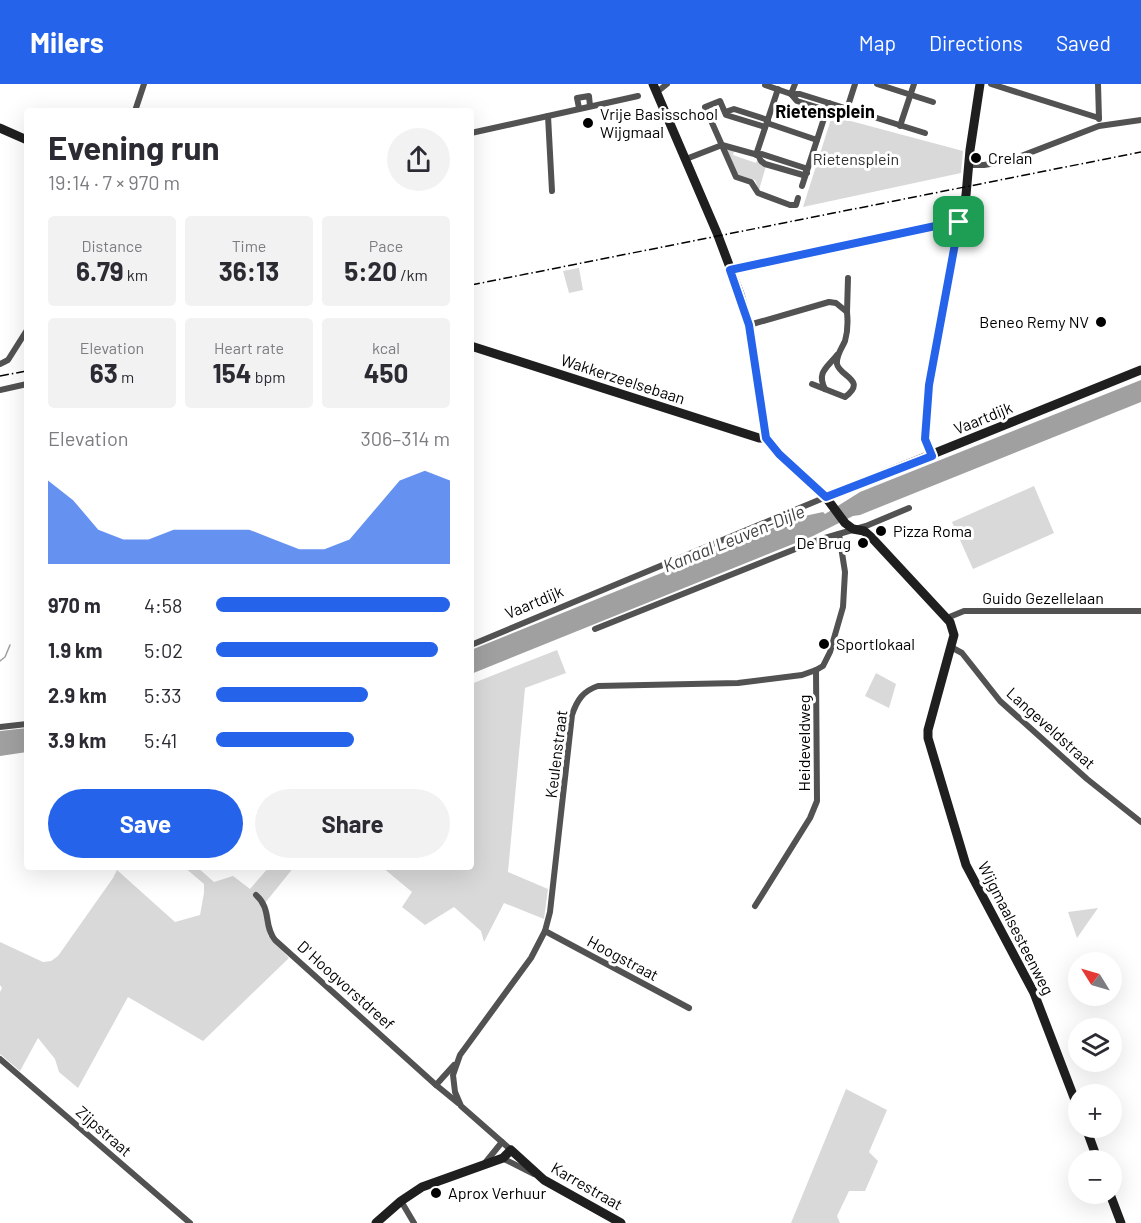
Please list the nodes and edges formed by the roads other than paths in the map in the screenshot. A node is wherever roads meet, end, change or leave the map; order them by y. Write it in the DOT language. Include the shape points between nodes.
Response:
graph roads {
  1 [pos="144,84"];
  2 [pos="667,84"];
  3 [pos="795,84"];
  4 [pos="855,84"];
  5 [pos="876,84"];
  6 [pos="914,84"];
  7 [pos="980,84"];
  8 [pos="991,84"];
  9 [pos="1098,84"];
  10 [pos="765,85"];
  11 [pos="655,88"];
  12 [pos="778,89"];
  13 [pos="791,94"];
  14 [pos="910,94"];
  15 [pos="638,96"];
  16 [pos="933,102"];
  17 [pos="590,106"];
  18 [pos="828,106"];
  19 [pos="136,108"];
  20 [pos="579,108"];
  21 [pos="847,109"];
  22 [pos="548,116"];
  23 [pos="1098,118"];
  24 [pos="1141,120"];
  25 [pos="767,123"];
  26 [pos="900,126"];
  27 [pos="1099,126"];
  28 [pos="0,128"];
  29 [pos="474,133"];
  30 [pos="925,133"];
  31 [pos="24,139"];
  32 [pos="817,140"];
  33 [pos="722,145"];
  34 [pos="757,155"];
  35 [pos="686,159"];
  36 [pos="968,165"];
  37 [pos="807,172"];
  38 [pos="802,186"];
  39 [pos="552,191"];
  40 [pos="798,198"];
  41 [pos="959,222"];
  42 [pos="730,270"];
  43 [pos="848,278"];
  44 [pos="848,312"];
  45 [pos="749,325"];
  46 [pos="24,335"];
  47 [pos="474,347"];
  48 [pos="839,352"];
  49 [pos="0,364"];
  50 [pos="1141,370"];
  51 [pos="812,384"];
  52 [pos="24,385"];
  53 [pos="826,389"];
  54 [pos="0,390"];
  55 [pos="766,438"];
  56 [pos="932,456"];
  57 [pos="829,501"];
  58 [pos="909,508"];
  59 [pos="854,529"];
  60 [pos="839,534"];
  61 [pos="1141,611"];
  62 [pos="947,618"];
  63 [pos="595,629"];
  64 [pos="474,644"];
  65 [pos="951,647"];
  66 [pos="816,670"];
  67 [pos="24,723"];
  68 [pos="0,727"];
  69 [pos="1141,822"];
  70 [pos="256,895"];
  71 [pos="755,906"];
  72 [pos="545,931"];
  73 [pos="689,1008"];
  74 [pos="0,1059"];
  75 [pos="456,1064"];
  76 [pos="1069,1084"];
  77 [pos="436,1085"];
  78 [pos="461,1106"];
  79 [pos="502,1142"];
  80 [pos="511,1150"];
  81 [pos="502,1158"];
  82 [pos="485,1163"];
  83 [pos="538,1175"];
  84 [pos="401,1201"];
  85 [pos="1114,1204"];
  86 [pos="190,1223"];
  87 [pos="376,1223"];
  88 [pos="414,1223"];
  89 [pos="621,1223"];
  90 [pos="1121,1223"];
  1 -- 19 [label="street"];
  2 -- 11 [label="street"];
  3 -- 13 [label="street"];
  4 -- 21 [label="street"];
  5 -- 14 [label="street"];
  6 -- 14 [label="street"];
  7 -- 36 [label="street"];
  8 -- 23 [label="street"];
  9 -- 23 [label="street"];
  10 -- 12 [label="street"];
  11 -- 35 [label="street"];
  12 -- 13 [label="street"];
  12 -- 25 [label="street"];
  13 -- 18 [label="street" via="797,101"];
  14 -- 16 [label="street"];
  14 -- 26 [label="street"];
  15 -- 17 [label="street"];
  17 -- 20 [label="street"];
  17 -- 20 [label="street" via="589,96 578,98"];
  18 -- 21 [label="street"];
  18 -- 32 [label="street"];
  20 -- 22 [label="street"];
  21 -- 26 [label="street"];
  22 -- 29 [label="street"];
  22 -- 39 [label="street"];
  23 -- 27 [label="street"];
  24 -- 27 [label="street"];
  25 -- 32 [label="street"];
  25 -- 33 [label="street" via="726,115 720,101 705,107"];
  25 -- 34 [label="street"];
  26 -- 30 [label="street"];
  27 -- 36 [label="street" via="1008,161"];
  28 -- 31 [label="street"];
  32 -- 37 [label="street"];
  33 -- 34 [label="street"];
  33 -- 35 [label="street"];
  33 -- 40 [label="street" via="736,177 751,182 758,194 790,205 796,205"];
  34 -- 37 [label="street" via="805,168"];
  35 -- 42 [label="street"];
  36 -- 41 [label="street"];
  37 -- 38 [label="street"];
  41 -- 42 [label="street"];
  41 -- 56 [label="street" via="929,385 925,439"];
  42 -- 45 [label="street"];
  43 -- 44 [label="street"];
  44 -- 45 [label="street" via="836,303"];
  44 -- 48 [label="street" via="847,332"];
  45 -- 55 [label="street"];
  46 -- 49 [label="street" via="8,360"];
  47 -- 55 [label="street, Wakkerzeelsebaan"];
  48 -- 53 [label="street" via="822,374"];
  48 -- 53 [label="street" via="838,368 852,379 853,387 845,397"];
  50 -- 56 [label="street, Vaartdijk"];
  51 -- 53 [label="street"];
  52 -- 54 [label="street"];
  55 -- 57 [label="street"];
  56 -- 57 [label="street, Vaartdijk"];
  57 -- 59 [label="street"];
  57 -- 64 [label="street, Vaartdijk"];
  58 -- 59 [label="street"];
  59 -- 60 [label="street"];
  59 -- 62 [label="street" via="872,538"];
  60 -- 63 [label="street"];
  60 -- 66 [label="street" via="845,572 843,607 830,652 823,666"];
  61 -- 62 [label="street, Guido Gezellelaan" via="964,611"];
  62 -- 65 [label="street, Wijgmaalsesteenweg" via="954,635"];
  65 -- 69 [label="street, Langeveldstraat" via="962,653 1000,701"];
  65 -- 76 [label="street, Wijgmaalsesteenweg" via="928,738 966,865 1034,993"];
  66 -- 71 [label="street, Heideveldweg" via="817,801"];
  66 -- 72 [label="street, Keulenstraat" via="738,683 598,686 581,696 572,715"];
  67 -- 68 [label="street"];
  70 -- 77 [label="street, D' Hoogvorstdreef" via="267,910 268,928 275,940"];
  72 -- 73 [label="street, Hoogstraat"];
  72 -- 75 [label="street, Keulenstraat" via="531,958"];
  74 -- 86 [label="street, Zijpstraat"];
  75 -- 77 [label="street, Keulenstraat"];
  75 -- 78 [label="street" via="455,1092"];
  77 -- 78 [label="street"];
  78 -- 79 [label="street"];
  79 -- 80 [label="street"];
  79 -- 82 [label="street"];
  80 -- 81 [label="street"];
  80 -- 83 [label="street, Karrestraat"];
  81 -- 82 [label="street"];
  81 -- 83 [label="street, Karrestraat"];
  82 -- 84 [label="street" via="422,1187"];
  83 -- 89 [label="street, Karrestraat"];
  84 -- 87 [label="street"];
  84 -- 88 [label="street"];
  85 -- 90 [label="street"];
}
